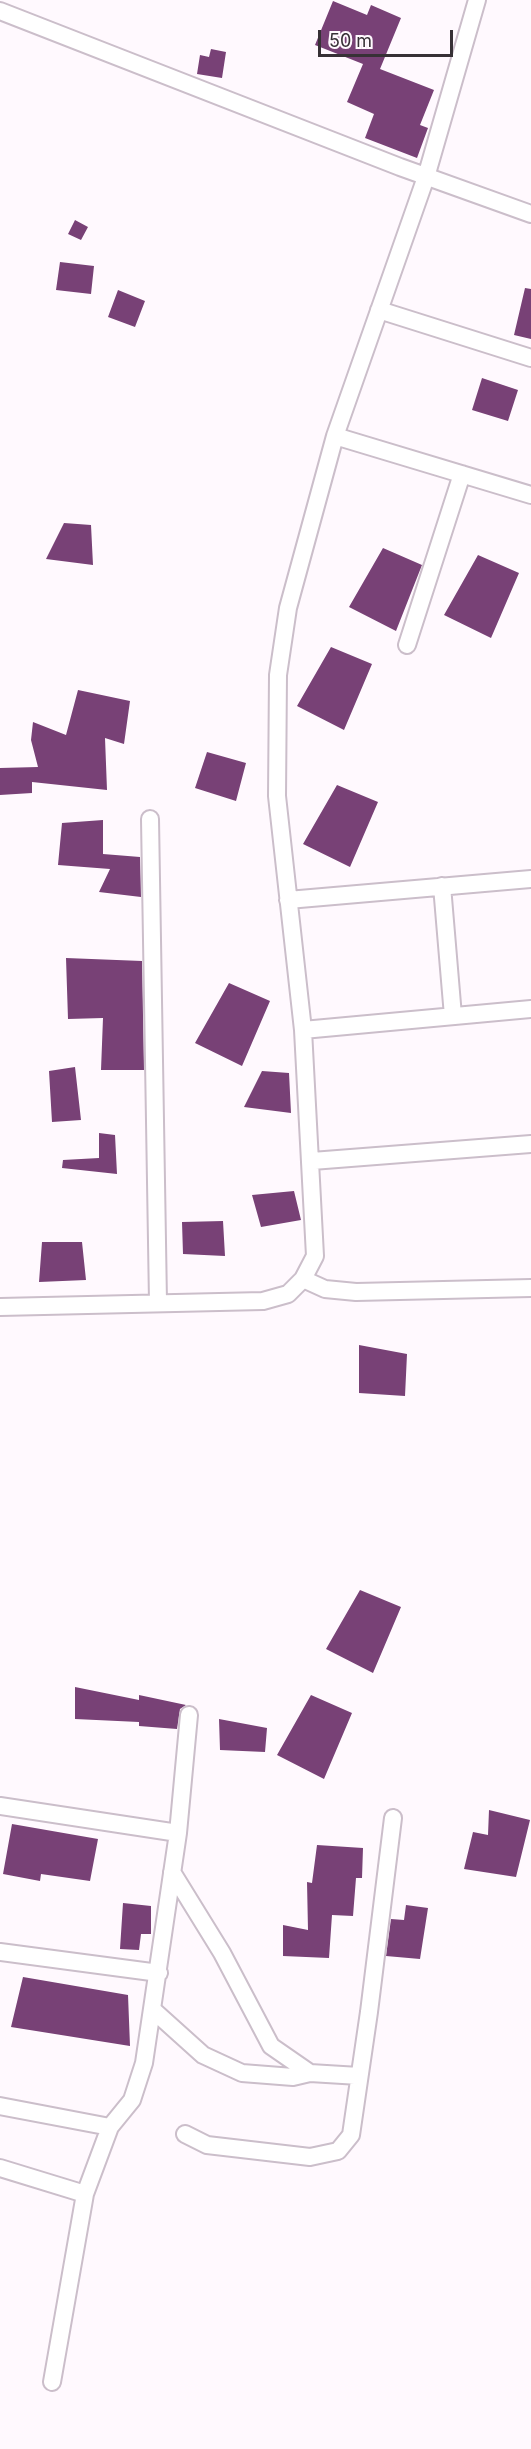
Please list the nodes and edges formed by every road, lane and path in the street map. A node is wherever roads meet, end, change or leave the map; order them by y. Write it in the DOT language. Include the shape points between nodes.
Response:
graph roads {
  1 [pos="477,0"];
  2 [pos="0,11"];
  3 [pos="426,177"];
  4 [pos="531,214"];
  5 [pos="379,310"];
  6 [pos="531,358"];
  7 [pos="335,436"];
  8 [pos="462,474"];
  9 [pos="531,495"];
  10 [pos="407,645"];
  11 [pos="150,819"];
  12 [pos="531,879"];
  13 [pos="442,886"];
  14 [pos="288,900"];
  15 [pos="531,1009"];
  16 [pos="453,1016"];
  17 [pos="303,1030"];
  18 [pos="531,1144"];
  19 [pos="312,1161"];
  20 [pos="303,1279"];
  21 [pos="531,1288"];
  22 [pos="158,1302"];
  23 [pos="0,1307"];
  24 [pos="189,1715"];
  25 [pos="0,1806"];
  26 [pos="393,1818"];
  27 [pos="178,1833"];
  28 [pos="172,1872"];
  29 [pos="0,1952"];
  30 [pos="159,1973"];
  31 [pos="153,2010"];
  32 [pos="310,2073"];
  33 [pos="359,2076"];
  34 [pos="0,2106"];
  35 [pos="110,2127"];
  36 [pos="185,2134"];
  37 [pos="0,2168"];
  38 [pos="85,2194"];
  39 [pos="52,2382"];
  1 -- 3 [label="street"];
  2 -- 3 [label="street"];
  3 -- 4 [label="street"];
  3 -- 5 [label="street"];
  5 -- 6 [label="street"];
  5 -- 7 [label="street"];
  7 -- 8 [label="street"];
  7 -- 14 [label="street" via="288,608 278,675 278,796"];
  8 -- 9 [label="street"];
  8 -- 10 [label="street"];
  11 -- 22 [label="street"];
  12 -- 13 [label="street"];
  13 -- 14 [label="street"];
  13 -- 16 [label="street"];
  14 -- 17 [label="street"];
  15 -- 16 [label="street"];
  16 -- 17 [label="street"];
  17 -- 19 [label="street"];
  18 -- 19 [label="street"];
  19 -- 20 [label="street" via="315,1256"];
  20 -- 21 [label="street" via="326,1289 356,1292"];
  20 -- 22 [label="street" via="288,1294 263,1301"];
  22 -- 23 [label="street"];
  24 -- 27 [label="street"];
  25 -- 27 [label="street"];
  26 -- 33 [label="street"];
  27 -- 28 [label="street"];
  28 -- 30 [label="street"];
  28 -- 32 [label="street" via="222,1953 271,2046"];
  29 -- 30 [label="street"];
  30 -- 31 [label="street"];
  31 -- 32 [label="street" via="203,2055 242,2073 294,2078"];
  31 -- 35 [label="street" via="144,2063 132,2100"];
  32 -- 33 [label="street"];
  33 -- 36 [label="street" via="351,2135 338,2151 310,2157 288,2155 207,2145"];
  34 -- 35 [label="street"];
  35 -- 38 [label="street"];
  37 -- 38 [label="street"];
  38 -- 39 [label="street"];
}
